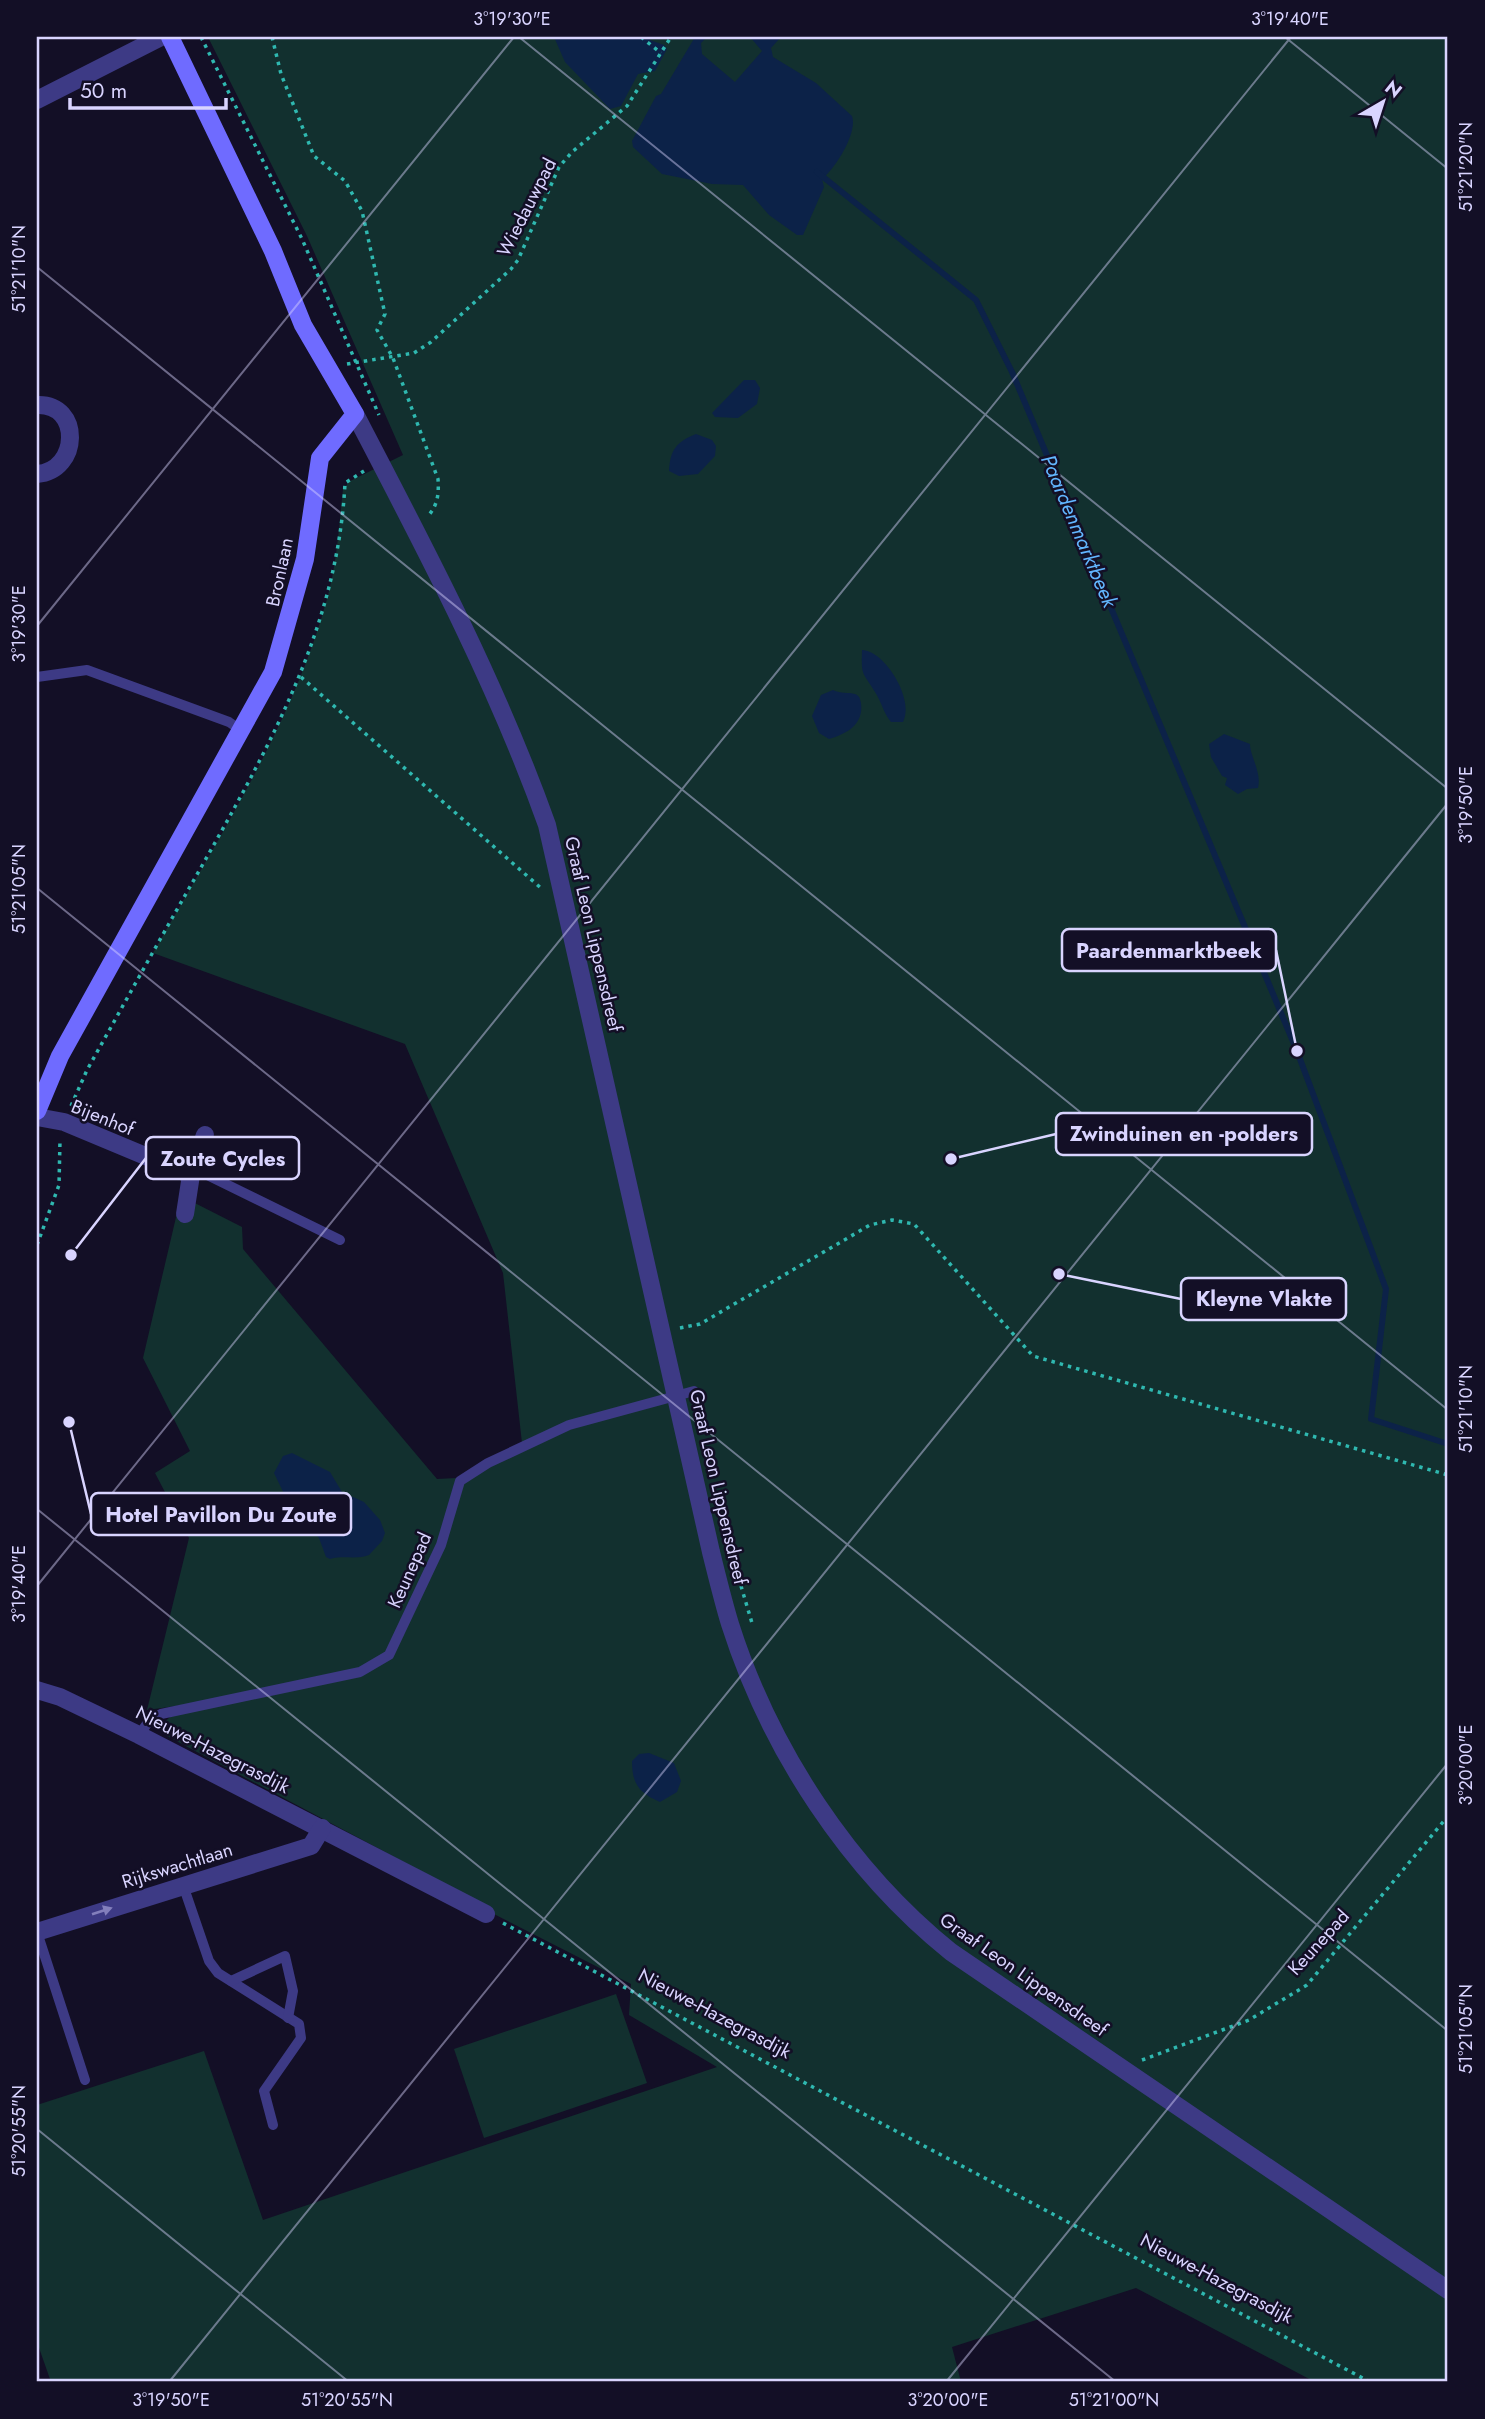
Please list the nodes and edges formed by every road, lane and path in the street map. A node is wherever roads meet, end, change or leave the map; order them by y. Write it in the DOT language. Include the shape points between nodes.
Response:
graph roads {
  1 [pos="161,37"];
  2 [pos="170,37"];
  3 [pos="201,37"];
  4 [pos="272,37"];
  5 [pos="641,37"];
  6 [pos="671,37"];
  7 [pos="661,53"];
  8 [pos="37,100"];
  9 [pos="393,358"];
  10 [pos="355,361"];
  11 [pos="37,405"];
  12 [pos="355,414"];
  13 [pos="381,419"];
  14 [pos="380,462"];
  15 [pos="37,474"];
  16 [pos="427,517"];
  17 [pos="37,677"];
  18 [pos="301,677"];
  19 [pos="242,731"];
  20 [pos="567,911"];
  21 [pos="37,1111"];
  22 [pos="37,1117"];
  23 [pos="64,1122"];
  24 [pos="205,1135"];
  25 [pos="192,1172"];
  26 [pos="185,1214"];
  27 [pos="340,1240"];
  28 [pos="37,1245"];
  29 [pos="680,1328"];
  30 [pos="685,1393"];
  31 [pos="1448,1475"];
  32 [pos="738,1581"];
  33 [pos="754,1633"];
  34 [pos="37,1690"];
  35 [pos="139,1735"];
  36 [pos="1448,1816"];
  37 [pos="322,1828"];
  38 [pos="183,1885"];
  39 [pos="486,1914"];
  40 [pos="37,1932"];
  41 [pos="232,1981"];
  42 [pos="288,2018"];
  43 [pos="1140,2060"];
  44 [pos="85,2080"];
  45 [pos="273,2124"];
  46 [pos="1448,2290"];
  47 [pos="1370,2382"];
  1 -- 8 [label="street"];
  2 -- 12 [label="street" via="273,251 303,325"];
  3 -- 10 [label="path" via="302,239"];
  4 -- 9 [label="path" via="281,74 314,156 345,181 362,211 385,314 377,330"];
  5 -- 7 [label="path"];
  6 -- 7 [label="path, Wiedauwpad"];
  7 -- 9 [label="path, Wiedauwpad" via="627,106 559,167 514,265 430,342 414,353"];
  9 -- 10 [label="path, Wiedauwpad"];
  9 -- 16 [label="path" via="438,479 439,494"];
  10 -- 13 [label="path"];
  11 -- 15 [label="street" via="50,405 61,412 72,441 57,468"];
  12 -- 14 [label="street, Graaf Leon Lippensdreef"];
  12 -- 19 [label="street, Bronlaan" via="320,458 299,590 273,672"];
  14 -- 18 [label="path" via="345,483 335,564"];
  14 -- 20 [label="street, Graaf Leon Lippensdreef" via="516,742 547,825"];
  17 -- 19 [label="lane" via="87,670 229,722"];
  18 -- 20 [label="path"];
  18 -- 23 [label="path" via="87,1070"];
  19 -- 21 [label="street, Bronlaan" via="60,1056"];
  20 -- 30 [label="street, Graaf Leon Lippensdreef"];
  22 -- 23 [label="street, Bijenhof"];
  23 -- 25 [label="street, Bijenhof"];
  23 -- 28 [label="path" via="59,1185"];
  24 -- 25 [label="street"];
  25 -- 26 [label="street"];
  25 -- 27 [label="lane"];
  29 -- 31 [label="path" via="700,1324 870,1225 892,1220 914,1224 1032,1356"];
  30 -- 35 [label="lane, Keunepad" via="569,1425 460,1481 441,1545 389,1655 376,1665 161,1714"];
  30 -- 46 [label="street, Graaf Leon Lippensdreef" via="730,1625 794,1766 874,1878 911,1920 951,1952"];
  32 -- 33 [label="path"];
  34 -- 35 [label="street, Nieuwe-Hazegrasdijk"];
  35 -- 37 [label="street, Nieuwe-Hazegrasdijk"];
  36 -- 43 [label="path, Keunepad" via="1307,1985 1249,2020"];
  37 -- 38 [label="street, Rijkswachtlaan" via="311,1846"];
  37 -- 39 [label="street, Nieuwe-Hazegrasdijk"];
  40 -- 38 [label="street, Rijkswachtlaan, one-way"];
  38 -- 41 [label="lane" via="209,1961"];
  39 -- 47 [label="path, Nieuwe-Hazegrasdijk"];
  40 -- 44 [label="lane"];
  41 -- 42 [label="lane"];
  41 -- 42 [label="lane" via="285,1956 293,1990"];
  42 -- 45 [label="lane" via="299,2024 301,2038 264,2091"];
}
